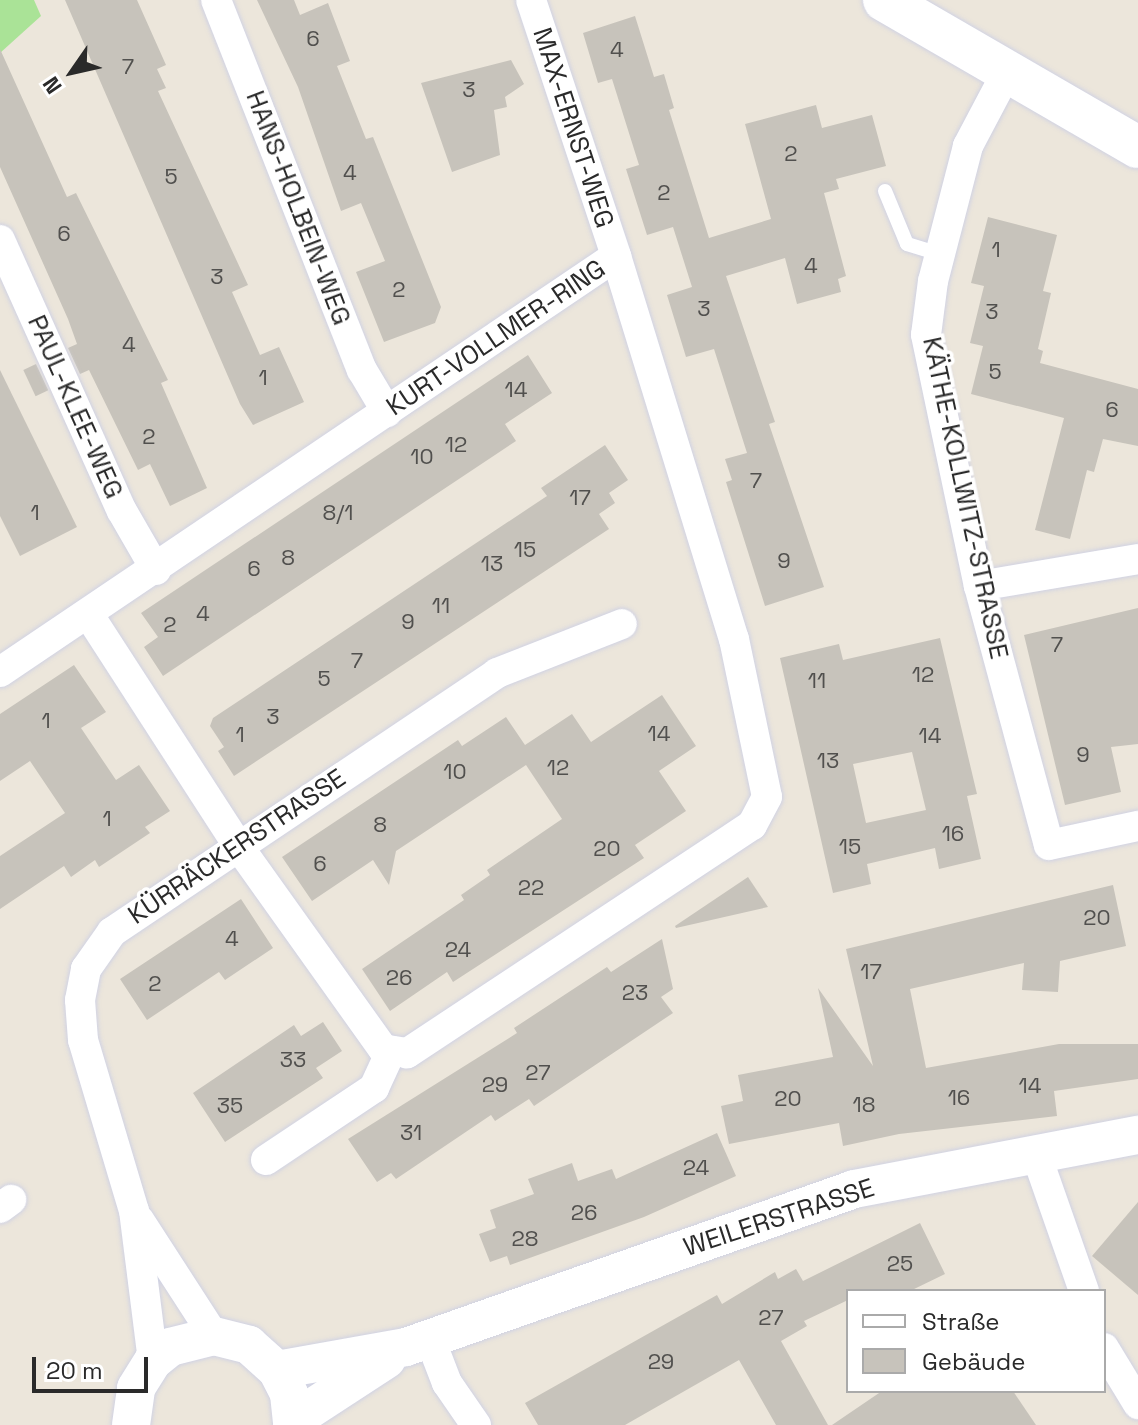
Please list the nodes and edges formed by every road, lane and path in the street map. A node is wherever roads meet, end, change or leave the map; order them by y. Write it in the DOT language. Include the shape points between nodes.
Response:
graph roads {
  1 [pos="216,0"];
  2 [pos="531,0"];
  3 [pos="884,0"];
  4 [pos="1008,70"];
  5 [pos="1138,147"];
  6 [pos="885,191"];
  7 [pos="0,240"];
  8 [pos="939,254"];
  9 [pos="616,256"];
  10 [pos="387,412"];
  11 [pos="1138,559"];
  12 [pos="156,570"];
  13 [pos="979,586"];
  14 [pos="89,615"];
  15 [pos="622,624"];
  16 [pos="0,672"];
  17 [pos="1138,826"];
  18 [pos="237,844"];
  19 [pos="391,1051"];
  20 [pos="1138,1135"];
  21 [pos="1035,1151"];
  22 [pos="266,1160"];
  23 [pos="134,1211"];
  24 [pos="1083,1289"];
  25 [pos="214,1336"];
  26 [pos="418,1343"];
  27 [pos="1106,1351"];
  28 [pos="153,1361"];
  29 [pos="277,1370"];
  30 [pos="1138,1404"];
  31 [pos="131,1414"];
  32 [pos="292,1423"];
  33 [pos="101,1425"];
  34 [pos="476,1425"];
  1 -- 10 [label="street, HANS-HOLBEIN-WEG" via="362,370"];
  2 -- 9 [label="street, MAX-ERNST-WEG"];
  3 -- 4 [label="main road"];
  4 -- 5 [label="main road"];
  4 -- 8 [label="street, KÄTHE-KOLLWITZ-STRASSE" via="968,146"];
  6 -- 8 [label="lane" via="907,244"];
  7 -- 12 [label="street, PAUL-KLEE-WEG" via="129,525"];
  8 -- 13 [label="street, KÄTHE-KOLLWITZ-STRASSE" via="926,335"];
  9 -- 10 [label="street, KURT-VOLLMER-RING"];
  9 -- 19 [label="street, KURT-VOLLMER-RING" via="734,639 767,797 752,825 684,871 407,1053"];
  10 -- 12 [label="street, KURT-VOLLMER-RING"];
  11 -- 13 [label="street"];
  12 -- 14 [label="street, KURT-VOLLMER-RING"];
  13 -- 17 [label="street, KÄTHE-KOLLWITZ-STRASSE" via="1049,845"];
  14 -- 16 [label="street, KURT-VOLLMER-RING"];
  14 -- 18 [label="street"];
  15 -- 18 [label="street, KÜRRÄCKERSTRASSE" via="497,673"];
  18 -- 19 [label="street" via="383,1049"];
  18 -- 23 [label="street, KÜRRÄCKERSTRASSE" via="112,932 86,969 80,1000 83,1040"];
  19 -- 22 [label="street" via="374,1088"];
  20 -- 21 [label="street, WEILERSTRASSE"];
  21 -- 24 [label="street"];
  21 -- 26 [label="street, WEILERSTRASSE" via="854,1189"];
  23 -- 25 [label="street, KÜRRÄCKERSTRASSE"];
  23 -- 28 [label="street, KÜRRÄCKERSTRASSE"];
  25 -- 28 [label="street" via="170,1347"];
  25 -- 29 [label="street" via="249,1345"];
  26 -- 29 [label="street, WEILERSTRASSE"];
  26 -- 32 [label="street, WEILERSTRASSE"];
  26 -- 34 [label="street"];
  27 -- 30 [label="street"];
  28 -- 31 [label="street"];
  29 -- 32 [label="street" via="289,1394"];
  31 -- 33 [label="street"];
}
